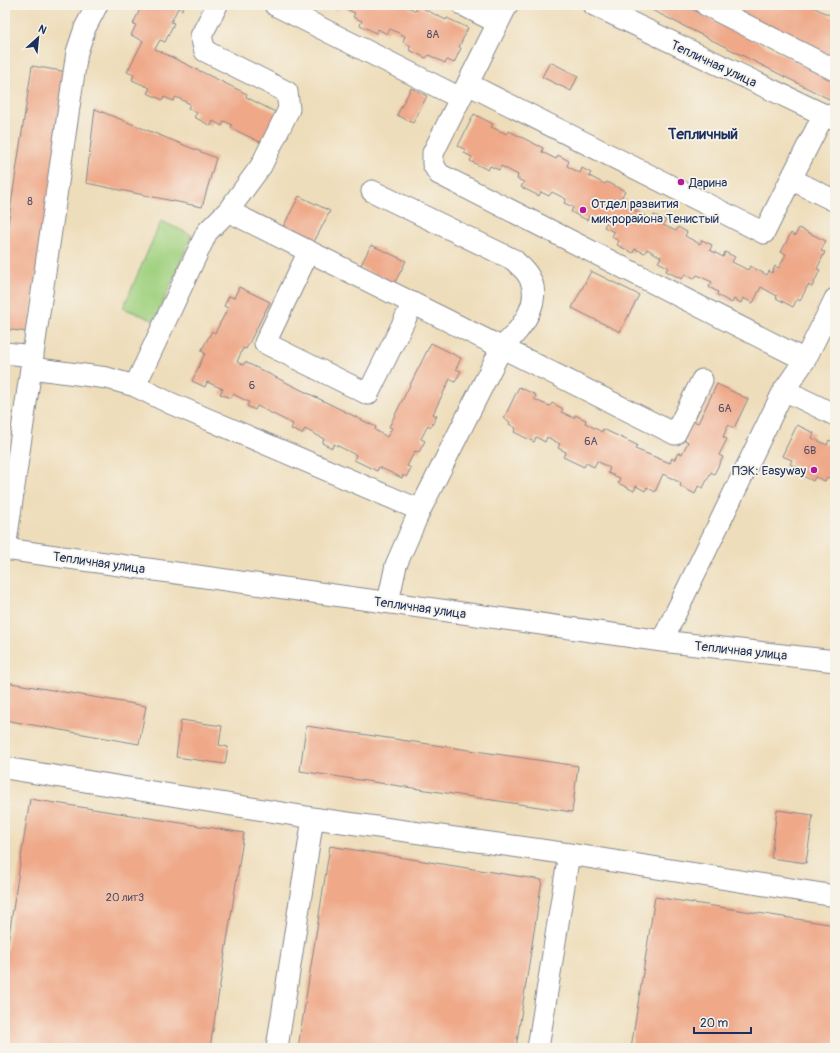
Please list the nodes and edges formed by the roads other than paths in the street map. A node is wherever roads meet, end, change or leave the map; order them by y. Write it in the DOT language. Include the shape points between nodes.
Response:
graph roads {
  1 [pos="96,5"];
  2 [pos="217,5"];
  3 [pos="275,5"];
  4 [pos="463,5"];
  5 [pos="594,5"];
  6 [pos="706,5"];
  7 [pos="623,12"];
  8 [pos="503,14"];
  9 [pos="835,70"];
  10 [pos="464,91"];
  11 [pos="830,117"];
  12 [pos="791,179"];
  13 [pos="372,192"];
  14 [pos="835,201"];
  15 [pos="228,211"];
  16 [pos="309,251"];
  17 [pos="835,299"];
  18 [pos="413,303"];
  19 [pos="502,347"];
  20 [pos="5,352"];
  21 [pos="805,360"];
  22 [pos="32,362"];
  23 [pos="702,380"];
  24 [pos="135,386"];
  25 [pos="784,390"];
  26 [pos="835,415"];
  27 [pos="420,510"];
  28 [pos="5,549"];
  29 [pos="388,602"];
  30 [pos="662,641"];
  31 [pos="835,660"];
  32 [pos="5,768"];
  33 [pos="313,818"];
  34 [pos="569,854"];
  35 [pos="835,896"];
  36 [pos="277,1048"];
  37 [pos="538,1048"];
  1 -- 22 [label="street" via="77,52"];
  2 -- 15 [label="street" via="201,36 205,51 287,92 289,109 261,166"];
  3 -- 10 [label="street"];
  4 -- 8 [label="street"];
  5 -- 7 [label="street, Тепличная улица"];
  6 -- 9 [label="street"];
  7 -- 11 [label="street, Тепличная улица"];
  8 -- 10 [label="street"];
  10 -- 12 [label="street" via="764,233"];
  10 -- 21 [label="street" via="433,153 433,164 439,174"];
  11 -- 12 [label="street"];
  12 -- 14 [label="street"];
  13 -- 19 [label="street" via="514,260 526,272 534,298 526,320 516,335"];
  15 -- 16 [label="street"];
  15 -- 24 [label="street" via="207,232"];
  16 -- 18 [label="street"];
  16 -- 18 [label="street" via="265,343 368,394"];
  17 -- 21 [label="street"];
  18 -- 19 [label="street"];
  19 -- 23 [label="street" via="675,434"];
  19 -- 27 [label="street"];
  20 -- 22 [label="street"];
  21 -- 25 [label="street"];
  22 -- 24 [label="street"];
  22 -- 28 [label="street"];
  24 -- 27 [label="street"];
  25 -- 26 [label="street"];
  25 -- 30 [label="street"];
  27 -- 29 [label="street" via="396,565"];
  28 -- 29 [label="street, Тепличная улица"];
  29 -- 30 [label="street, Тепличная улица"];
  30 -- 31 [label="street, Тепличная улица"];
  32 -- 33 [label="street"];
  33 -- 34 [label="street"];
  33 -- 36 [label="street"];
  34 -- 35 [label="street"];
  34 -- 37 [label="street"];
}
